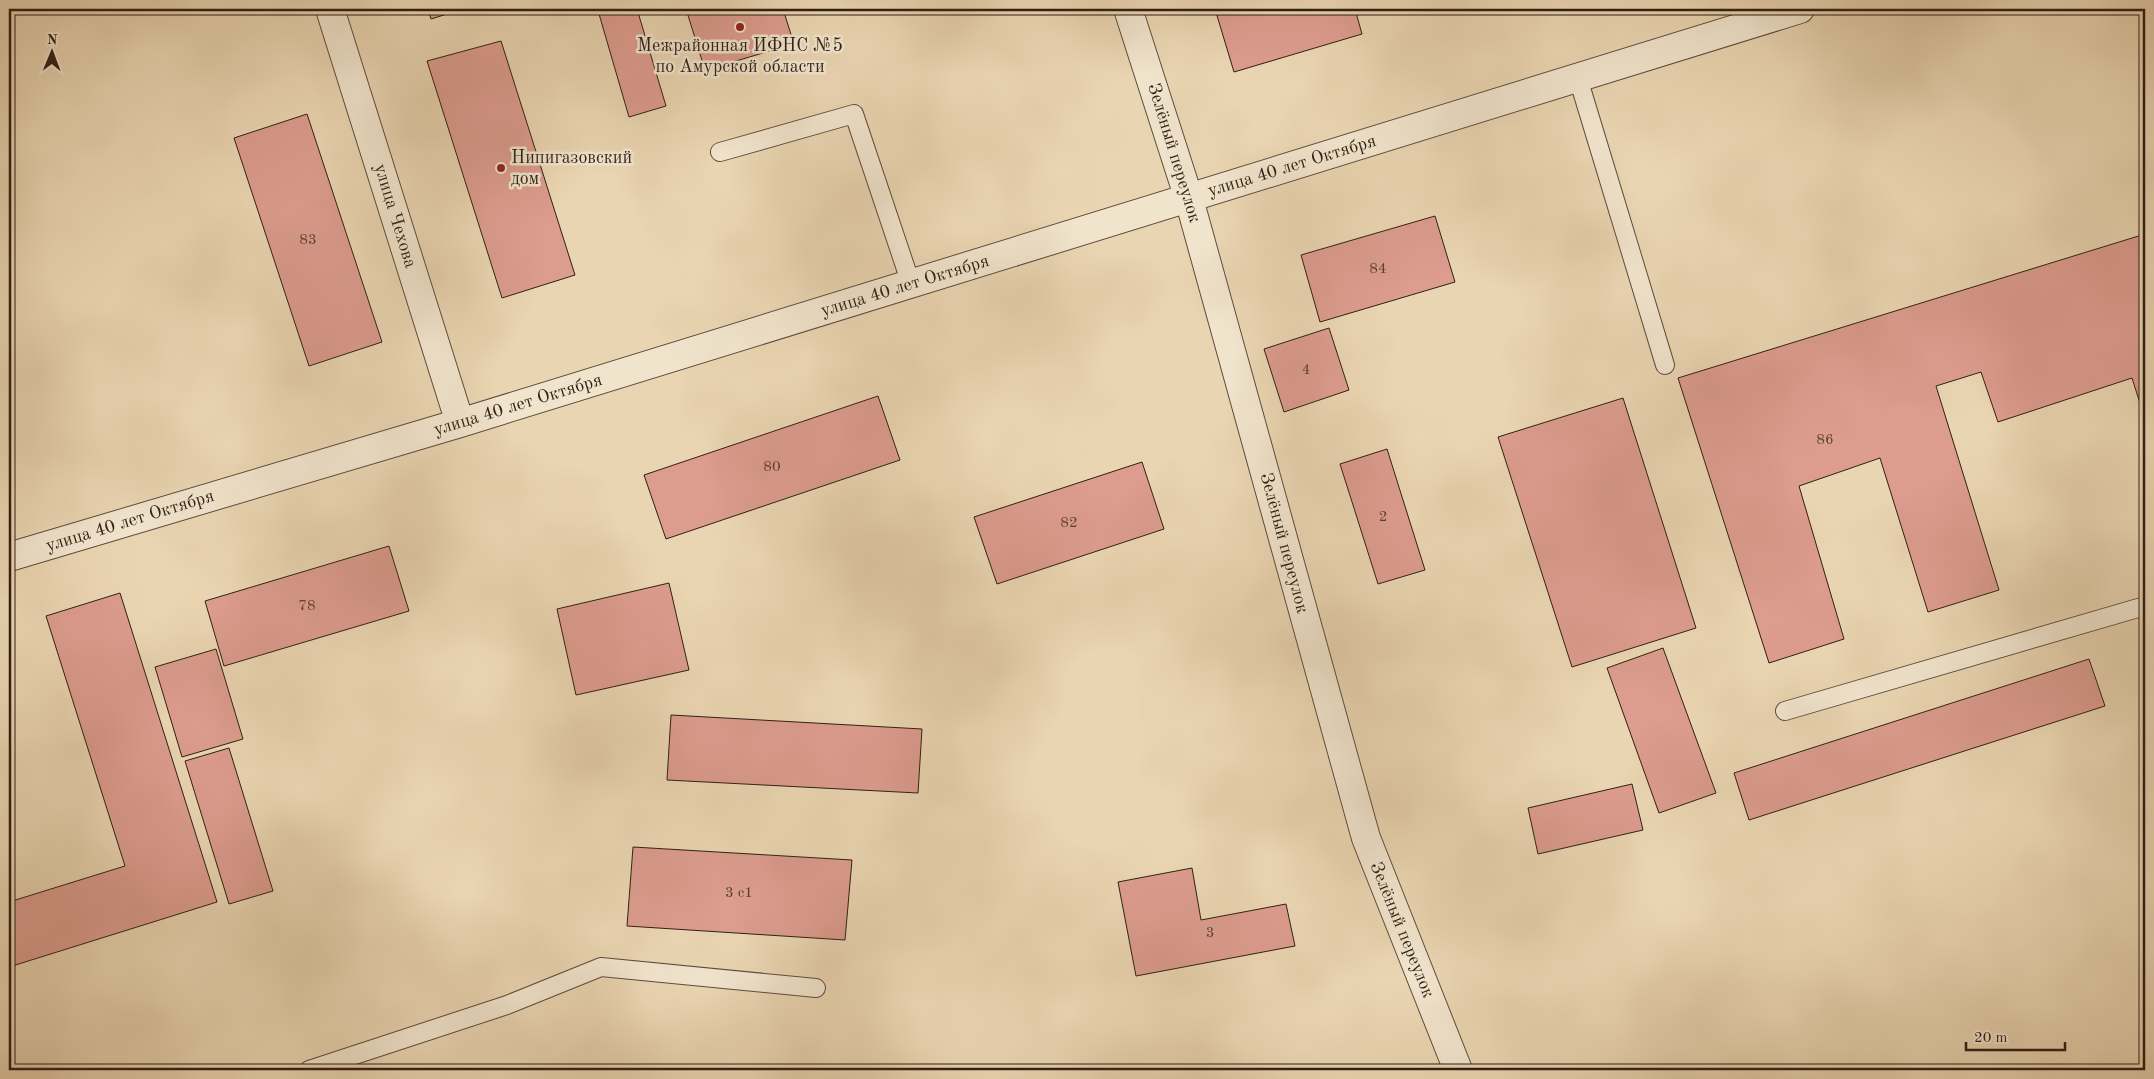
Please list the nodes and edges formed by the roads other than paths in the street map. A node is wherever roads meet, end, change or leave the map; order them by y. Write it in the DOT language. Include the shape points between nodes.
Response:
graph roads {
  1 [pos="330,9"];
  2 [pos="1128,9"];
  3 [pos="1800,9"];
  4 [pos="1578,78"];
  5 [pos="720,152"];
  6 [pos="1189,198"];
  7 [pos="911,284"];
  8 [pos="1665,365"];
  9 [pos="460,423"];
  10 [pos="9,557"];
  11 [pos="2145,606"];
  12 [pos="1785,711"];
  13 [pos="816,988"];
  14 [pos="310,1070"];
  15 [pos="1458,1070"];
  1 -- 9 [label="street, улица Чехова"];
  2 -- 6 [label="street, Зелёный переулок"];
  3 -- 4 [label="street, улица 40 лет Октября"];
  4 -- 6 [label="street, улица 40 лет Октября"];
  4 -- 8 [label="lane"];
  5 -- 7 [label="lane" via="854,114"];
  6 -- 7 [label="street, улица 40 лет Октября"];
  6 -- 15 [label="street, Зелёный переулок" via="1366,838"];
  7 -- 9 [label="street, улица 40 лет Октября"];
  9 -- 10 [label="street, улица 40 лет Октября"];
  11 -- 12 [label="lane"];
  13 -- 14 [label="lane" via="600,967 507,1005"];
}
